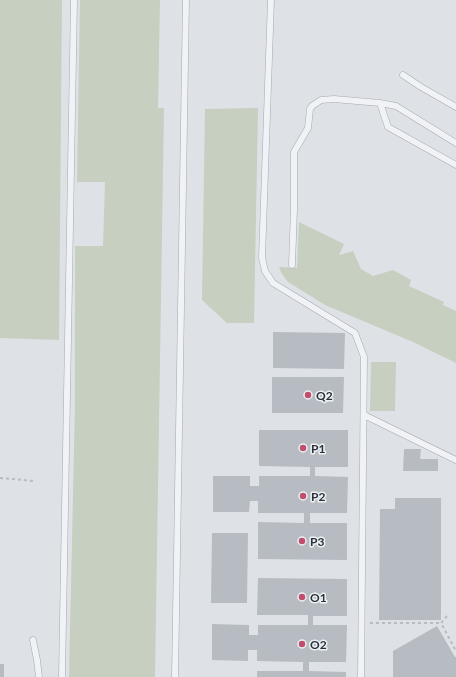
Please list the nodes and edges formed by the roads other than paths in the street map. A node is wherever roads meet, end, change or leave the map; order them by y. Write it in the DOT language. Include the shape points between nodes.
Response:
graph roads {
  1 [pos="74,0"];
  2 [pos="186,0"];
  3 [pos="271,0"];
  4 [pos="403,75"];
  5 [pos="380,103"];
  6 [pos="456,107"];
  7 [pos="456,142"];
  8 [pos="456,165"];
  9 [pos="292,265"];
  10 [pos="364,415"];
  11 [pos="456,460"];
  12 [pos="33,640"];
  13 [pos="39,677"];
  14 [pos="62,677"];
  15 [pos="175,677"];
  16 [pos="361,677"];
  1 -- 14 [label="lane"];
  2 -- 15 [label="lane"];
  3 -- 10 [label="lane" via="262,258 265,272 273,283 355,333 364,357"];
  4 -- 6 [label="lane"];
  5 -- 7 [label="lane" via="396,106"];
  5 -- 8 [label="lane" via="388,126"];
  5 -- 9 [label="lane" via="321,100 310,109 308,128 294,152"];
  10 -- 11 [label="lane"];
  10 -- 16 [label="lane"];
  12 -- 13 [label="lane"];
}
